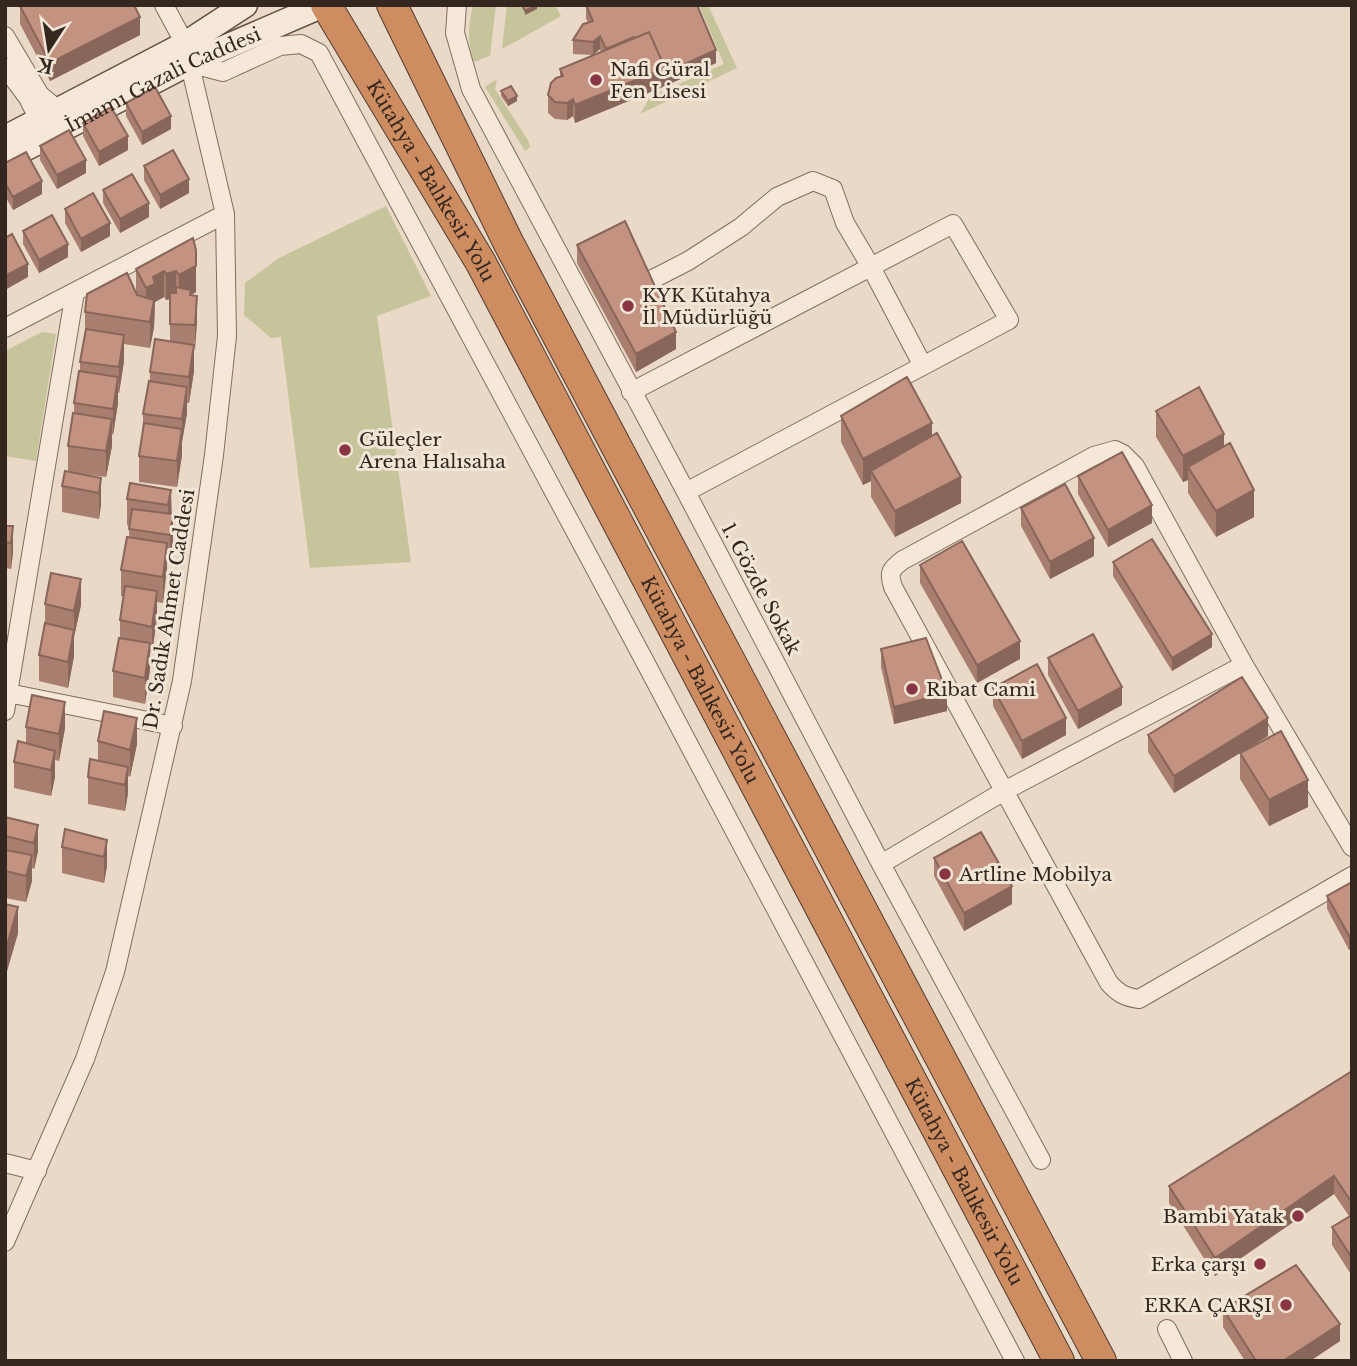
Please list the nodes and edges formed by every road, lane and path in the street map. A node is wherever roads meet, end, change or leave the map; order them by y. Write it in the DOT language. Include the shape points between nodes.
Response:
graph roads {
  1 [pos="164,5"];
  2 [pos="245,5"];
  3 [pos="325,5"];
  4 [pos="392,5"];
  5 [pos="457,5"];
  6 [pos="463,5"];
  7 [pos="455,33"];
  8 [pos="5,36"];
  9 [pos="187,53"];
  10 [pos="5,67"];
  11 [pos="49,115"];
  12 [pos="5,138"];
  13 [pos="5,159"];
  14 [pos="225,214"];
  15 [pos="871,267"];
  16 [pos="647,282"];
  17 [pos="75,292"];
  18 [pos="5,328"];
  19 [pos="923,366"];
  20 [pos="631,392"];
  21 [pos="686,492"];
  22 [pos="1244,666"];
  23 [pos="8,693"];
  24 [pos="5,712"];
  25 [pos="173,726"];
  26 [pos="1006,790"];
  27 [pos="1352,848"];
  28 [pos="881,864"];
  29 [pos="1352,876"];
  30 [pos="1041,1160"];
  31 [pos="5,1163"];
  32 [pos="37,1171"];
  33 [pos="5,1242"];
  34 [pos="1167,1329"];
  35 [pos="1015,1361"];
  36 [pos="1059,1361"];
  37 [pos="1101,1361"];
  38 [pos="1183,1361"];
  1 -- 9 [label="street, Dr. Sadık Ahmet Caddesi"];
  2 -- 9 [label="main road, İmamı Gazali Caddesi"];
  3 -- 9 [label="main road, İmamı Gazali Caddesi"];
  3 -- 36 [label="highway, Kütahya - Balıkesir Yolu" via="481,263"];
  4 -- 37 [label="highway, Kütahya - Balıkesir Yolu" via="508,242"];
  5 -- 7 [label="street"];
  6 -- 7 [label="street"];
  7 -- 20 [label="street, 1. Gözde Sokak" via="471,89"];
  8 -- 11 [label="street"];
  9 -- 11 [label="main road, İmamı Gazali Caddesi"];
  9 -- 13 [label="main road, İmamı Gazali Caddesi"];
  9 -- 14 [label="street, Dr. Sadık Ahmet Caddesi"];
  9 -- 35 [label="street" via="223,72 280,46 301,44 319,53"];
  10 -- 11 [label="street" via="28,98"];
  11 -- 12 [label="main road, İmamı Gazali Caddesi"];
  14 -- 17 [label="street"];
  14 -- 25 [label="street, Dr. Sadık Ahmet Caddesi" via="227,336"];
  15 -- 16 [label="street" via="845,223 832,189 813,181 777,197 688,261"];
  15 -- 19 [label="street"];
  15 -- 19 [label="street" via="953,224 1009,320"];
  15 -- 20 [label="street"];
  17 -- 18 [label="street"];
  17 -- 23 [label="street"];
  19 -- 21 [label="street"];
  20 -- 21 [label="street, 1. Gözde Sokak"];
  21 -- 28 [label="street, 1. Gözde Sokak"];
  22 -- 26 [label="street"];
  22 -- 26 [label="street" via="1135,466 1115,450 1094,456 903,559 889,575"];
  22 -- 27 [label="street"];
  23 -- 24 [label="street"];
  23 -- 25 [label="street"];
  25 -- 32 [label="street, Dr. Sadık Ahmet Caddesi" via="115,972 85,1059"];
  26 -- 28 [label="street"];
  26 -- 29 [label="street" via="1109,983 1126,998 1139,999"];
  28 -- 30 [label="street, 1. Gözde Sokak"];
  31 -- 32 [label="street"];
  32 -- 33 [label="street, Dr. Sadık Ahmet Caddesi"];
  34 -- 38 [label="street"];
}
